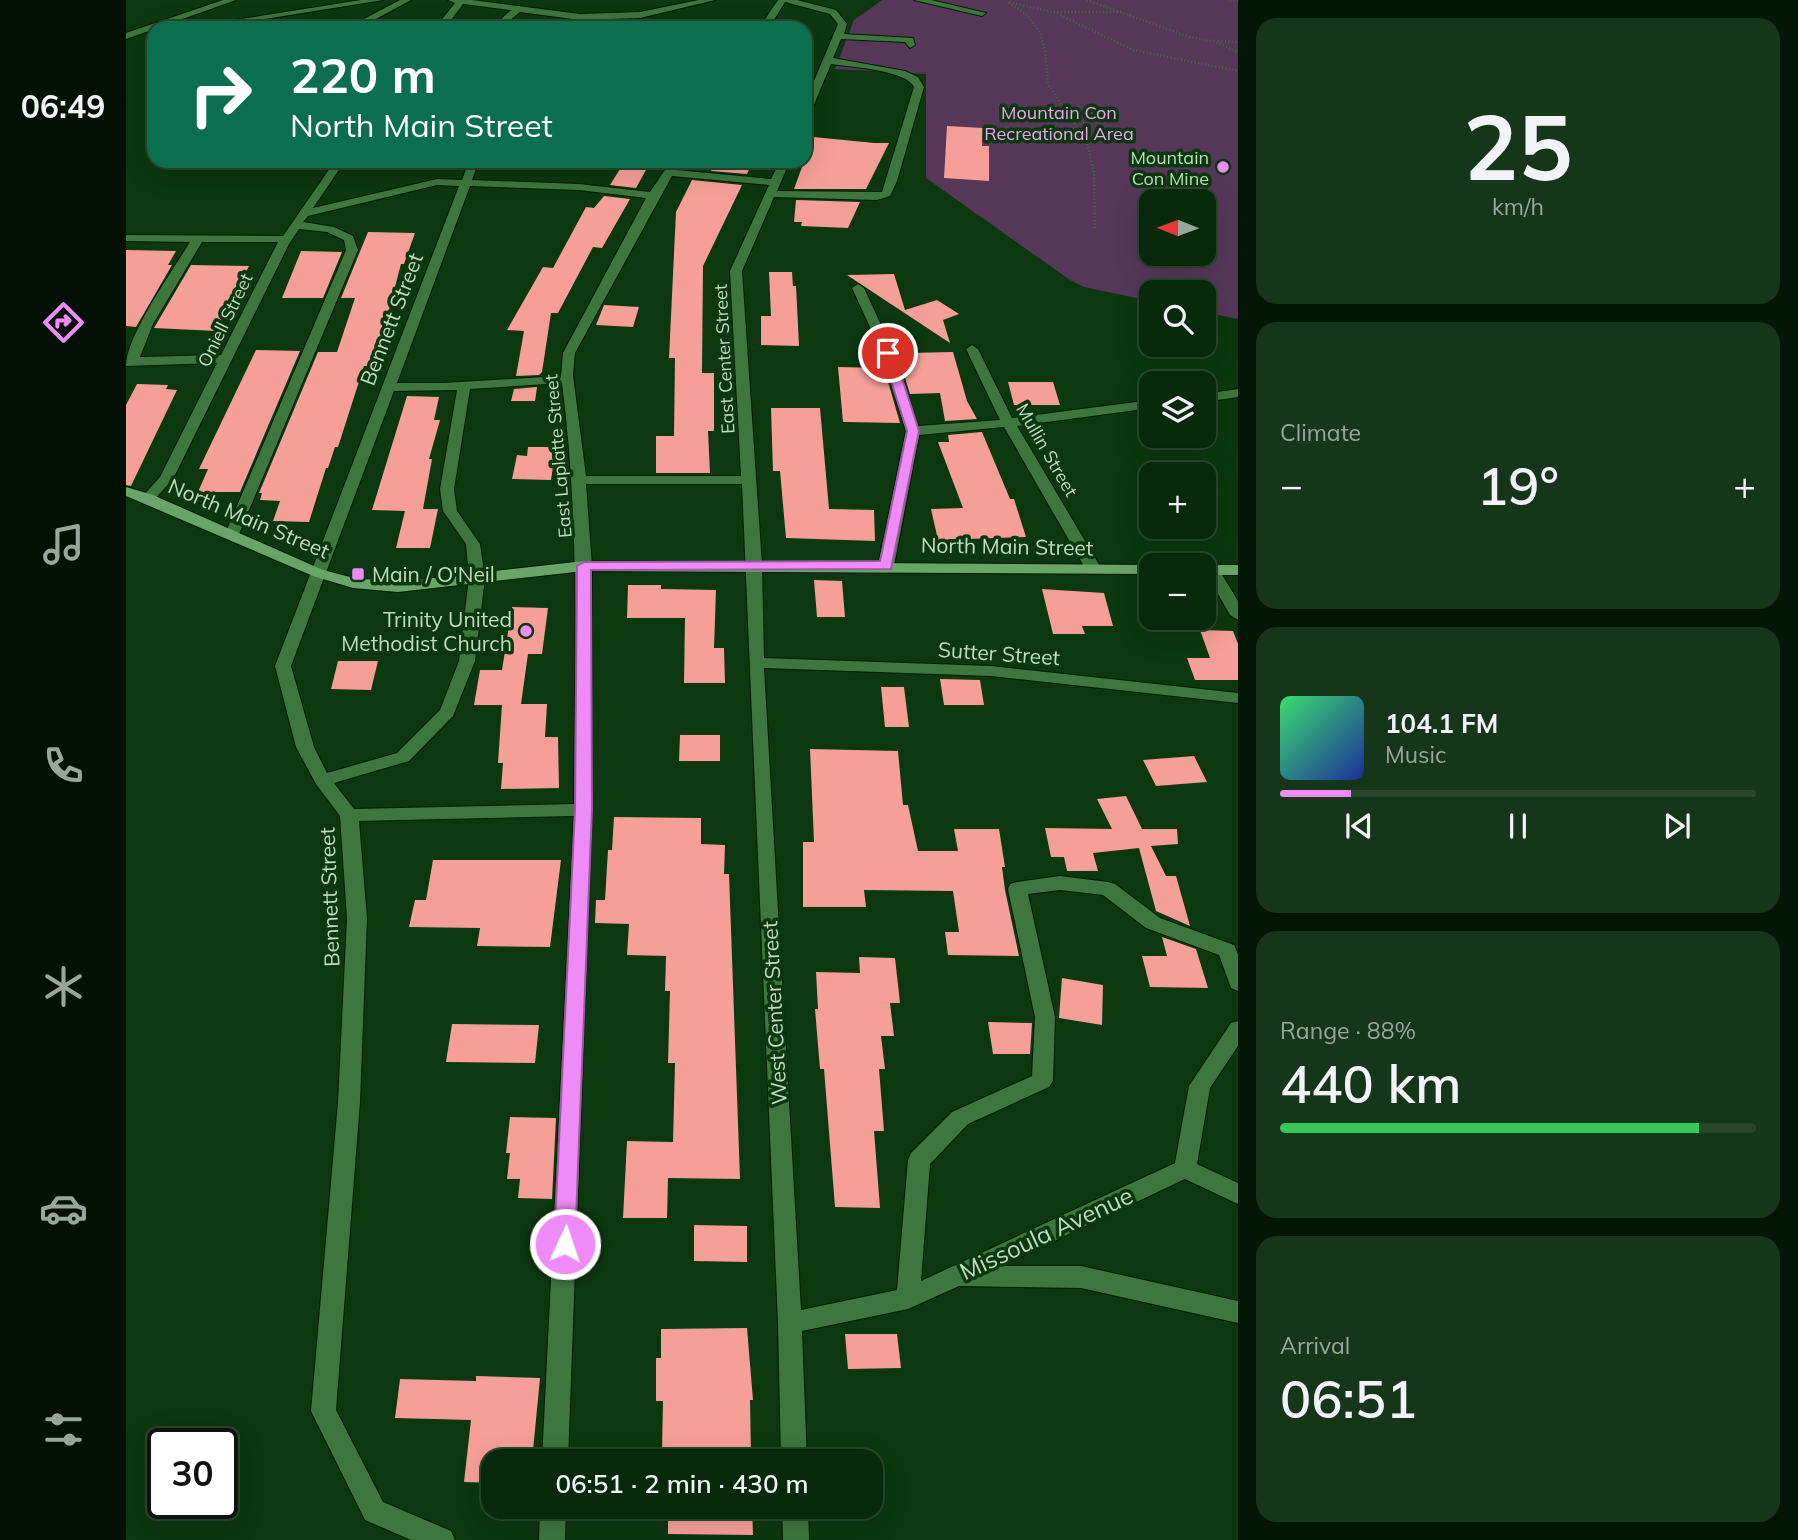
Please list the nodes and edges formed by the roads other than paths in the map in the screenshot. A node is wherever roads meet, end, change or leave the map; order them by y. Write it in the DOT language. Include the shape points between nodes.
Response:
graph roads {
  1 [pos="232,0"];
  2 [pos="379,0"];
  3 [pos="407,0"];
  4 [pos="711,0"];
  5 [pos="784,0"];
  6 [pos="918,0"];
  7 [pos="457,1"];
  8 [pos="519,8"];
  9 [pos="982,13"];
  10 [pos="580,17"];
  11 [pos="170,21"];
  12 [pos="237,21"];
  13 [pos="366,21"];
  14 [pos="444,21"];
  15 [pos="504,21"];
  16 [pos="575,21"];
  17 [pos="769,21"];
  18 [pos="147,29"];
  19 [pos="147,33"];
  20 [pos="129,35"];
  21 [pos="838,36"];
  22 [pos="910,45"];
  23 [pos="827,60"];
  24 [pos="812,97"];
  25 [pos="335,168"];
  26 [pos="472,168"];
  27 [pos="671,168"];
  28 [pos="783,168"];
  29 [pos="668,173"];
  30 [pos="467,184"];
  31 [pos="774,189"];
  32 [pos="653,196"];
  33 [pos="306,213"];
  34 [pos="296,225"];
  35 [pos="126,238"];
  36 [pos="198,239"];
  37 [pos="286,239"];
  38 [pos="858,288"];
  39 [pos="972,349"];
  40 [pos="226,359"];
  41 [pos="129,362"];
  42 [pos="568,379"];
  43 [pos="464,386"];
  44 [pos="390,387"];
  45 [pos="1238,393"];
  46 [pos="1216,396"];
  47 [pos="1139,406"];
  48 [pos="1008,423"];
  49 [pos="913,431"];
  50 [pos="748,480"];
  51 [pos="579,481"];
  52 [pos="126,491"];
  53 [pos="148,498"];
  54 [pos="232,534"];
  55 [pos="754,565"];
  56 [pos="584,566"];
  57 [pos="886,566"];
  58 [pos="1093,568"];
  59 [pos="1139,569"];
  60 [pos="1216,570"];
  61 [pos="1238,570"];
  62 [pos="318,573"];
  63 [pos="477,578"];
  64 [pos="1216,581"];
  65 [pos="1238,615"];
  66 [pos="756,663"];
  67 [pos="1238,698"];
  68 [pos="322,780"];
  69 [pos="583,810"];
  70 [pos="349,815"];
  71 [pos="1238,983"];
  72 [pos="1238,1029"];
  73 [pos="1185,1169"];
  74 [pos="1238,1194"];
  75 [pos="954,1276"];
  76 [pos="908,1298"];
  77 [pos="1238,1312"];
  78 [pos="790,1323"];
  79 [pos="556,1449"];
  80 [pos="794,1449"];
  81 [pos="553,1519"];
  82 [pos="795,1519"];
  83 [pos="442,1540"];
  84 [pos="552,1540"];
  85 [pos="796,1540"];
  1 -- 11 [label="street"];
  2 -- 12 [label="street"];
  3 -- 13 [label="street"];
  4 -- 10 [label="street" via="640,15"];
  5 -- 17 [label="street"];
  5 -- 21 [label="street" via="833,12 843,24"];
  6 -- 9 [label="street"];
  7 -- 8 [label="street"];
  7 -- 14 [label="street"];
  8 -- 10 [label="street"];
  8 -- 15 [label="street"];
  10 -- 16 [label="street"];
  18 -- 20 [label="street"];
  19 -- 20 [label="street"];
  21 -- 22 [label="street" via="910,40"];
  21 -- 23 [label="street"];
  23 -- 24 [label="street"];
  23 -- 31 [label="street" via="915,79 919,87 892,181 886,194 877,197"];
  25 -- 33 [label="street, Oniell Street"];
  26 -- 30 [label="street, Bennett Street"];
  27 -- 29 [label="street, East Laplatte Street"];
  28 -- 31 [label="street, East Center Street"];
  29 -- 31 [label="street"];
  29 -- 32 [label="street, East Laplatte Street"];
  30 -- 32 [label="street" via="579,187"];
  30 -- 33 [label="street" via="437,182"];
  30 -- 44 [label="street, Bennett Street"];
  31 -- 50 [label="street, East Center Street" via="736,271"];
  32 -- 42 [label="street, East Laplatte Street" via="569,352"];
  33 -- 34 [label="street, Oniell Street"];
  34 -- 37 [label="street, Oniell Street"];
  34 -- 54 [label="street" via="340,233 349,238 352,250"];
  35 -- 36 [label="street"];
  36 -- 37 [label="street"];
  36 -- 41 [label="street"];
  37 -- 40 [label="street, Oniell Street"];
  38 -- 49 [label="street" via="888,353"];
  39 -- 48 [label="street, Mullin Street"];
  40 -- 41 [label="street"];
  40 -- 53 [label="street, Oniell Street" via="166,479"];
  42 -- 43 [label="street"];
  42 -- 51 [label="street, East Laplatte Street"];
  43 -- 44 [label="street"];
  43 -- 63 [label="street" via="447,489 450,511 473,544"];
  44 -- 62 [label="street, Bennett Street"];
  45 -- 46 [label="street"];
  47 -- 48 [label="street"];
  48 -- 49 [label="street"];
  48 -- 58 [label="street, Mullin Street"];
  49 -- 57 [label="street"];
  50 -- 51 [label="street"];
  50 -- 55 [label="street, East Center Street"];
  51 -- 56 [label="street, East Laplatte Street"];
  52 -- 53 [label="main road, North Main Street"];
  53 -- 54 [label="main road, North Main Street"];
  54 -- 62 [label="main road, North Main Street"];
  55 -- 56 [label="main road, North Main Street"];
  55 -- 57 [label="main road, North Main Street"];
  55 -- 66 [label="street, West Center Street"];
  56 -- 63 [label="main road, North Main Street"];
  56 -- 69 [label="street, East Laplatte Street"];
  57 -- 58 [label="main road, North Main Street"];
  58 -- 59 [label="main road, North Main Street"];
  60 -- 61 [label="main road"];
  62 -- 63 [label="main road, North Main Street" via="353,583 398,587"];
  62 -- 68 [label="street, Bennett Street" via="283,666 305,747"];
  63 -- 68 [label="street" via="467,661 447,712 403,757"];
  64 -- 65 [label="street"];
  66 -- 67 [label="street, Sutter Street" via="991,671"];
  66 -- 78 [label="street, West Center Street"];
  68 -- 70 [label="street, Bennett Street"];
  69 -- 70 [label="street"];
  69 -- 79 [label="street, East Laplatte Street"];
  70 -- 83 [label="street, Bennett Street" via="357,918 349,1102 323,1411 374,1511"];
  71 -- 76 [label="street" via="1227,950 1153,923 1108,889 1060,883 1017,889 1045,1017 1042,1081 960,1118 919,1160"];
  72 -- 73 [label="street" via="1200,1086"];
  73 -- 74 [label="street"];
  73 -- 75 [label="street, Missoula Avenue"];
  75 -- 76 [label="street, Missoula Avenue"];
  75 -- 77 [label="street" via="1081,1277"];
  76 -- 78 [label="street, Missoula Avenue"];
  78 -- 80 [label="street, West Center Street"];
  81 -- 84 [label="street"];
  82 -- 85 [label="street"];
}
